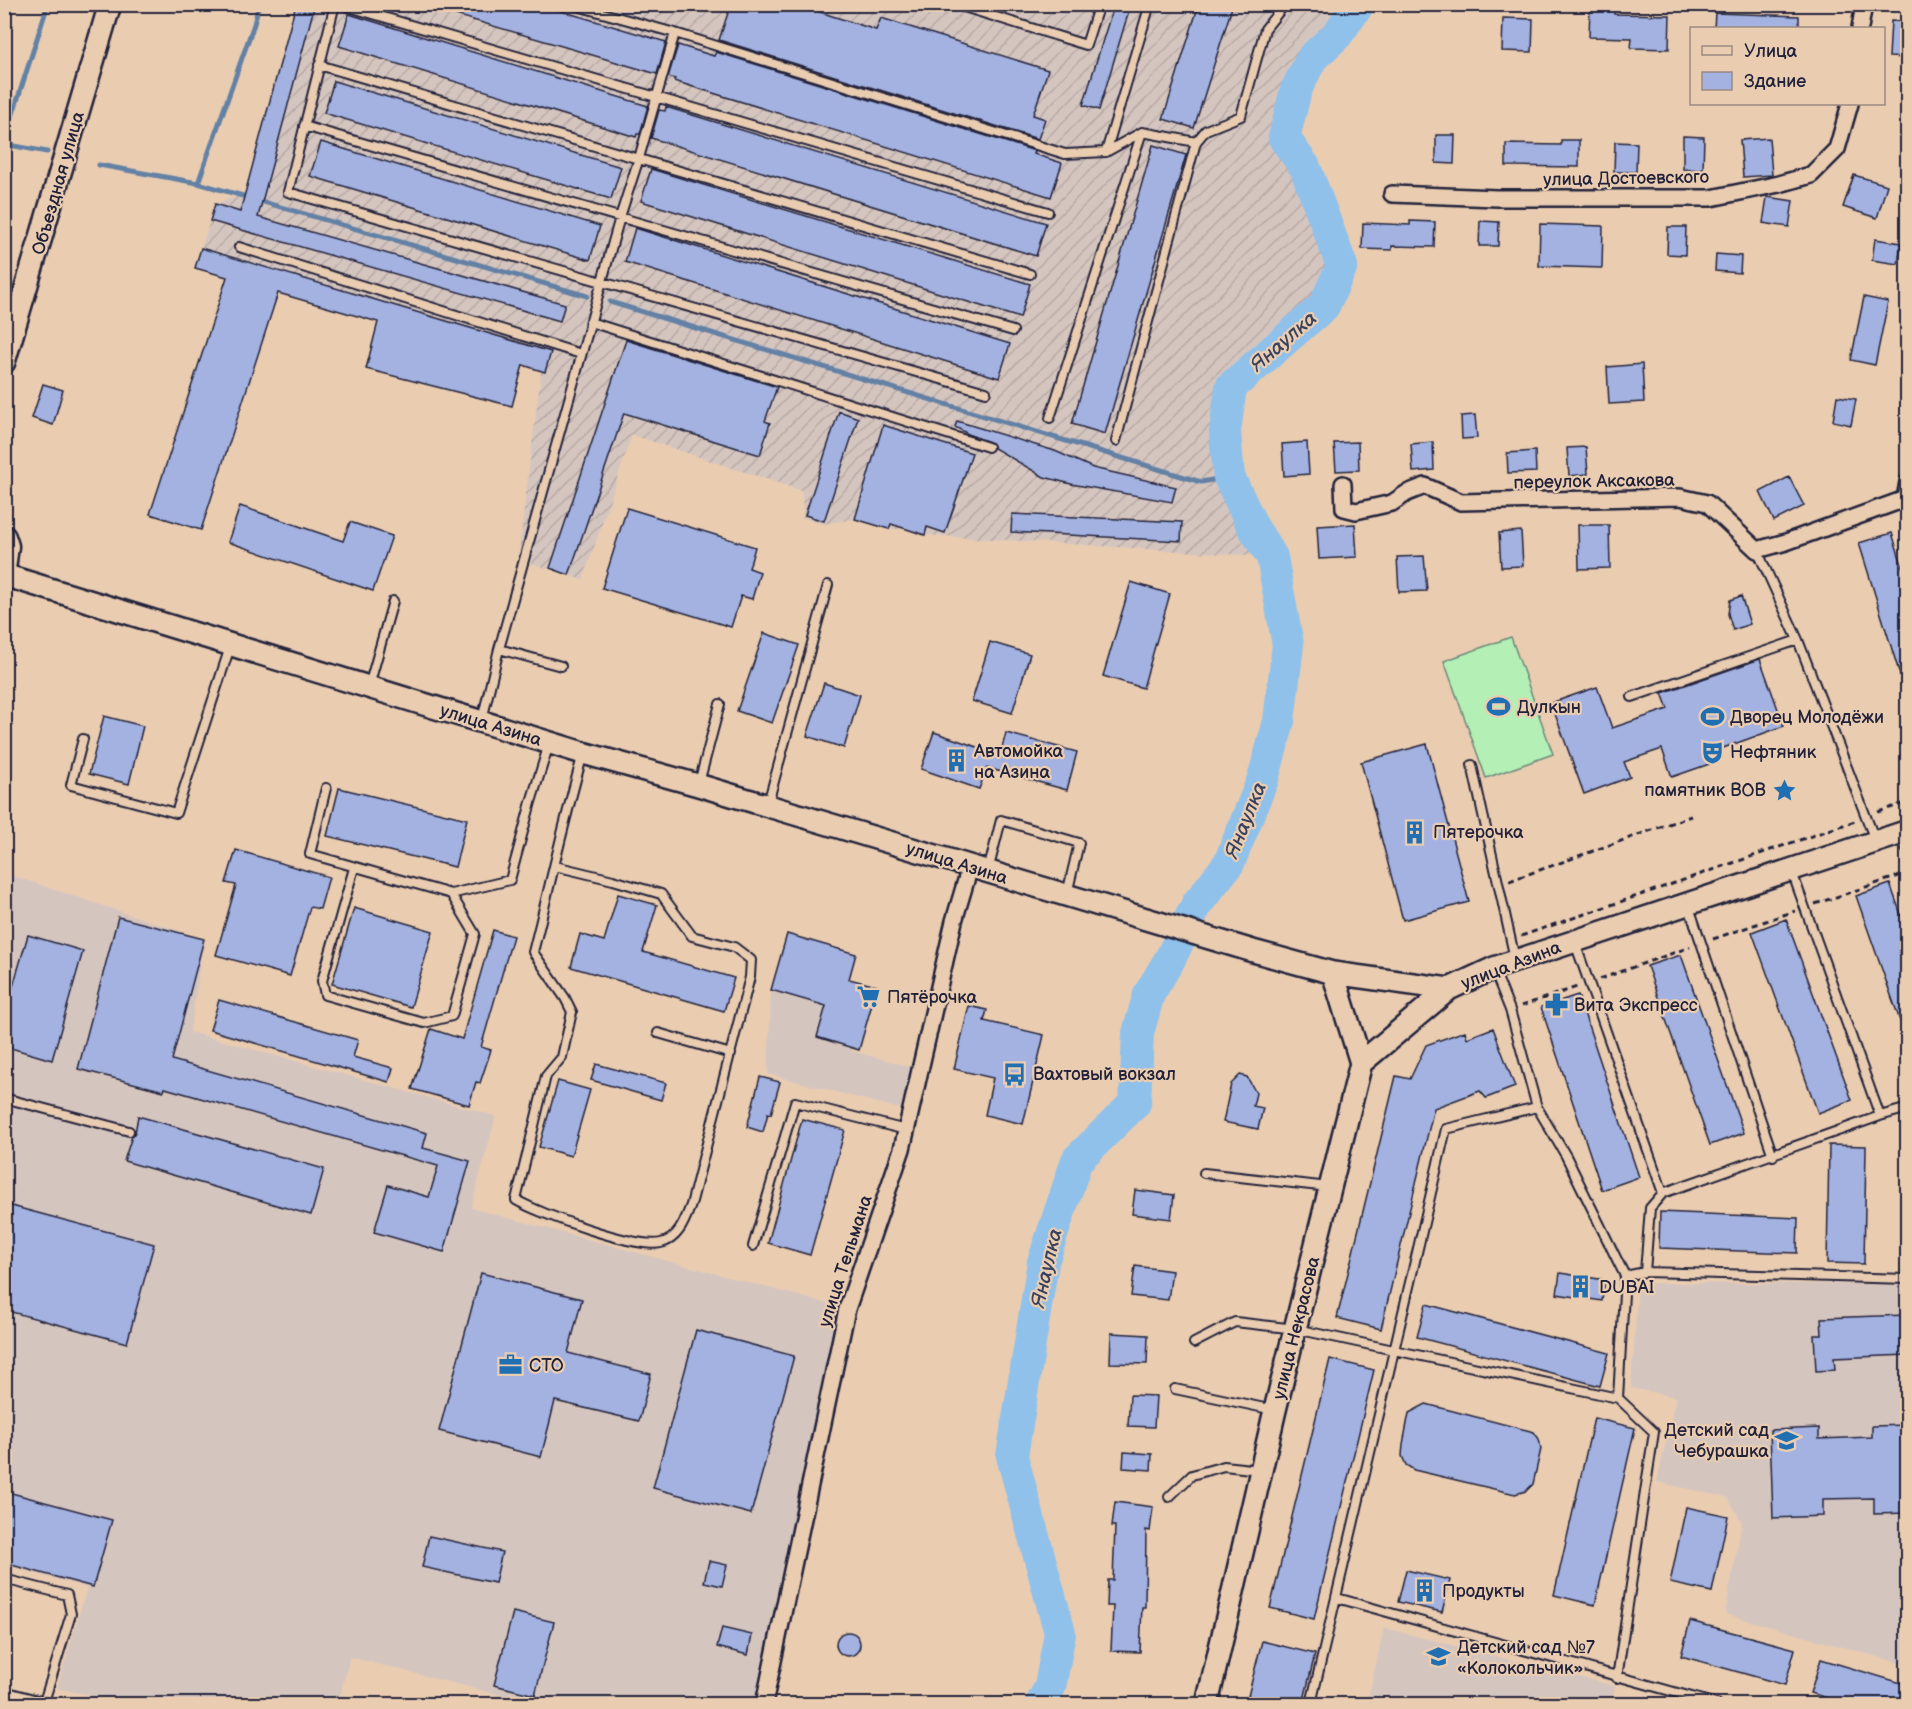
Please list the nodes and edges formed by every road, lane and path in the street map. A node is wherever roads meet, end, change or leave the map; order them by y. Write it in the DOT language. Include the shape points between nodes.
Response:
graph roads {
  1 [pos="110,4"];
  2 [pos="337,4"];
  3 [pos="570,4"];
  4 [pos="954,4"];
  5 [pos="1099,4"];
  6 [pos="1150,4"];
  7 [pos="1285,4"];
  8 [pos="1863,4"];
  9 [pos="1860,27"];
  10 [pos="675,33"];
  11 [pos="320,65"];
  12 [pos="657,97"];
  13 [pos="1850,105"];
  14 [pos="304,126"];
  15 [pos="1142,132"];
  16 [pos="1196,142"];
  17 [pos="1106,152"];
  18 [pos="639,158"];
  19 [pos="1392,194"];
  20 [pos="1048,212"];
  21 [pos="620,217"];
  22 [pos="239,247"];
  23 [pos="1030,274"];
  24 [pos="601,282"];
  25 [pos="590,322"];
  26 [pos="1013,332"];
  27 [pos="581,354"];
  28 [pos="4,362"];
  29 [pos="986,392"];
  30 [pos="1050,418"];
  31 [pos="1116,441"];
  32 [pos="988,447"];
  33 [pos="1908,482"];
  34 [pos="1342,484"];
  35 [pos="1906,502"];
  36 [pos="4,537"];
  37 [pos="1757,550"];
  38 [pos="4,569"];
  39 [pos="4,576"];
  40 [pos="828,585"];
  41 [pos="393,601"];
  42 [pos="1798,640"];
  43 [pos="230,646"];
  44 [pos="499,649"];
  45 [pos="561,666"];
  46 [pos="369,688"];
  47 [pos="1632,697"];
  48 [pos="720,704"];
  49 [pos="482,722"];
  50 [pos="83,739"];
  51 [pos="550,743"];
  52 [pos="583,753"];
  53 [pos="1472,765"];
  54 [pos="698,785"];
  55 [pos="326,788"];
  56 [pos="1908,802"];
  57 [pos="767,806"];
  58 [pos="1691,816"];
  59 [pos="1867,817"];
  60 [pos="1905,839"];
  61 [pos="1876,842"];
  62 [pos="555,866"];
  63 [pos="354,867"];
  64 [pos="979,870"];
  65 [pos="1791,870"];
  66 [pos="1499,885"];
  67 [pos="451,894"];
  68 [pos="1066,896"];
  69 [pos="1688,903"];
  70 [pos="1511,940"];
  71 [pos="1575,941"];
  72 [pos="1515,960"];
  73 [pos="1494,968"];
  74 [pos="1333,973"];
  75 [pos="1449,989"];
  76 [pos="658,1033"];
  77 [pos="731,1054"];
  78 [pos="1361,1063"];
  79 [pos="4,1098"];
  80 [pos="1537,1107"];
  81 [pos="1908,1108"];
  82 [pos="1880,1116"];
  83 [pos="906,1130"];
  84 [pos="129,1131"];
  85 [pos="1773,1156"];
  86 [pos="1204,1173"];
  87 [pos="1331,1187"];
  88 [pos="1663,1193"];
  89 [pos="753,1245"];
  90 [pos="1645,1272"];
  91 [pos="1625,1276"];
  92 [pos="1908,1279"];
  93 [pos="1296,1329"];
  94 [pos="1194,1343"];
  95 [pos="1394,1351"];
  96 [pos="1175,1389"];
  97 [pos="1618,1398"];
  98 [pos="1275,1410"];
  99 [pos="1262,1471"];
  100 [pos="1169,1497"];
  101 [pos="4,1579"];
  102 [pos="1337,1598"];
  103 [pos="1617,1678"];
  104 [pos="4,1691"];
  105 [pos="48,1703"];
  106 [pos="764,1704"];
  107 [pos="1207,1704"];
  108 [pos="1311,1704"];
  109 [pos="1718,1704"];
  1 -- 28 [label="street, Объездная улица"];
  2 -- 11 [label="lane"];
  2 -- 12 [label="lane"];
  3 -- 10 [label="lane"];
  4 -- 5 [label="lane" via="1086,45"];
  6 -- 17 [label="lane"];
  7 -- 16 [label="lane" via="1265,29 1241,116 1206,130"];
  8 -- 9 [label="street"];
  10 -- 12 [label="lane"];
  10 -- 17 [label="lane" via="1065,154"];
  11 -- 14 [label="lane"];
  11 -- 18 [label="lane"];
  12 -- 18 [label="lane"];
  12 -- 20 [label="lane"];
  13 -- 19 [label="street, улица Достоевского" via="1837,149 1811,175 1711,198"];
  14 -- 21 [label="lane"];
  14 -- 24 [label="lane" via="288,192"];
  15 -- 16 [label="lane"];
  15 -- 17 [label="lane"];
  15 -- 30 [label="lane"];
  16 -- 31 [label="lane"];
  18 -- 21 [label="lane"];
  18 -- 23 [label="lane"];
  21 -- 24 [label="lane"];
  21 -- 26 [label="lane"];
  22 -- 27 [label="lane"];
  24 -- 25 [label="lane"];
  24 -- 29 [label="lane"];
  25 -- 27 [label="lane"];
  25 -- 32 [label="lane"];
  27 -- 44 [label="lane"];
  33 -- 35 [label="street"];
  34 -- 37 [label="street, переулок Аксакова" via="1344,508 1356,511 1392,503 1425,486 1461,502 1680,497 1707,503"];
  35 -- 37 [label="street"];
  36 -- 38 [label="main road"];
  37 -- 42 [label="lane"];
  39 -- 43 [label="street, улица Азина"];
  40 -- 57 [label="lane"];
  41 -- 46 [label="lane"];
  42 -- 47 [label="lane"];
  42 -- 59 [label="lane"];
  43 -- 46 [label="street, улица Азина"];
  43 -- 50 [label="lane" via="176,813 71,785"];
  44 -- 45 [label="lane"];
  44 -- 49 [label="lane"];
  46 -- 49 [label="street, улица Азина"];
  48 -- 54 [label="lane"];
  49 -- 51 [label="street, улица Азина"];
  51 -- 52 [label="street, улица Азина"];
  51 -- 67 [label="lane" via="510,880"];
  52 -- 54 [label="street, улица Азина"];
  52 -- 62 [label="lane"];
  53 -- 66 [label="lane"];
  54 -- 57 [label="street, улица Азина"];
  55 -- 63 [label="lane" via="310,854"];
  56 -- 59 [label="path"];
  57 -- 64 [label="street, улица Азина"];
  58 -- 66 [label="path"];
  59 -- 61 [label="lane"];
  59 -- 70 [label="path"];
  60 -- 61 [label="street, улица Азина"];
  61 -- 65 [label="street, улица Азина"];
  62 -- 77 [label="lane" via="661,894 692,936 734,948 751,960"];
  62 -- 77 [label="lane" via="533,952 572,1012 562,1057 546,1077 516,1200 535,1211 635,1243 662,1243 679,1232 691,1205"];
  63 -- 67 [label="lane"];
  63 -- 67 [label="lane" via="322,981 325,995 424,1023 452,1016 475,934"];
  64 -- 68 [label="street, улица Азина"];
  64 -- 68 [label="lane" via="1001,820 1079,843"];
  64 -- 83 [label="street, улица Тельмана" via="954,921"];
  65 -- 69 [label="street, улица Азина"];
  65 -- 82 [label="lane"];
  66 -- 70 [label="lane"];
  68 -- 74 [label="street, улица Азина"];
  69 -- 71 [label="street, улица Азина"];
  69 -- 85 [label="lane"];
  70 -- 72 [label="lane"];
  71 -- 72 [label="street, улица Азина"];
  71 -- 88 [label="lane"];
  72 -- 73 [label="street, улица Азина"];
  73 -- 75 [label="street, улица Азина"];
  73 -- 80 [label="lane"];
  74 -- 75 [label="street, улица Азина"];
  74 -- 78 [label="street"];
  75 -- 78 [label="street"];
  76 -- 77 [label="lane"];
  78 -- 87 [label="street, улица Некрасова"];
  79 -- 84 [label="lane"];
  80 -- 91 [label="lane" via="1566,1156"];
  80 -- 95 [label="lane" via="1446,1129"];
  81 -- 82 [label="lane"];
  82 -- 85 [label="lane"];
  83 -- 89 [label="lane" via="795,1102"];
  83 -- 106 [label="street, улица Тельмана" via="847,1309"];
  85 -- 88 [label="lane"];
  86 -- 87 [label="lane"];
  87 -- 93 [label="street, улица Некрасова"];
  88 -- 90 [label="lane" via="1650,1208"];
  90 -- 91 [label="lane"];
  90 -- 92 [label="lane"];
  91 -- 97 [label="lane"];
  93 -- 94 [label="lane" via="1235,1322"];
  93 -- 95 [label="lane"];
  93 -- 98 [label="street, улица Некрасова"];
  95 -- 97 [label="lane"];
  95 -- 102 [label="lane"];
  96 -- 98 [label="lane"];
  97 -- 103 [label="lane" via="1654,1432"];
  98 -- 99 [label="street, улица Некрасова"];
  99 -- 100 [label="lane" via="1224,1466 1192,1475"];
  99 -- 107 [label="street, улица Некрасова"];
  101 -- 105 [label="lane" via="67,1595 71,1614"];
  102 -- 103 [label="lane"];
  102 -- 108 [label="lane"];
  103 -- 109 [label="lane"];
  104 -- 105 [label="lane"];
}
